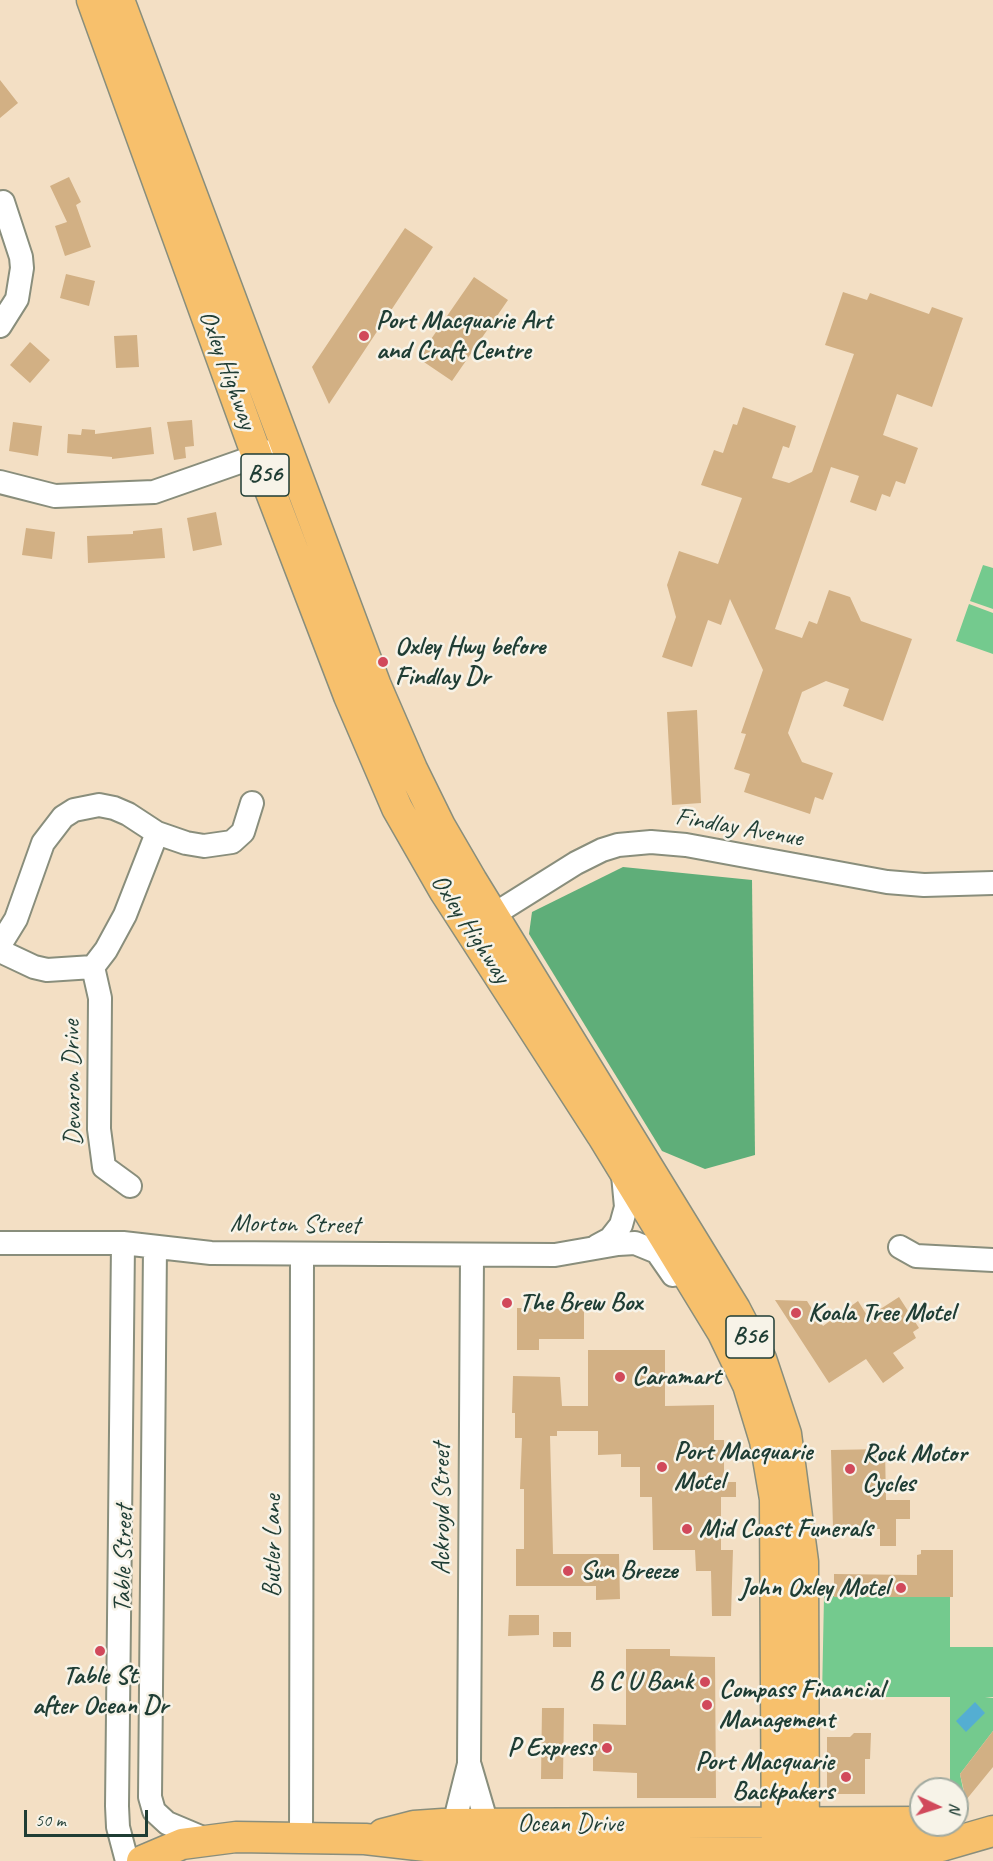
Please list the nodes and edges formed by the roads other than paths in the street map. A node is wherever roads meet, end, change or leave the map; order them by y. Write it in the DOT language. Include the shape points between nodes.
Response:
graph roads {
  1 [pos="92,0"];
  2 [pos="119,0"];
  3 [pos="3,202"];
  4 [pos="0,326"];
  5 [pos="286,446"];
  6 [pos="258,456"];
  7 [pos="0,482"];
  8 [pos="252,803"];
  9 [pos="157,833"];
  10 [pos="993,883"];
  11 [pos="482,922"];
  12 [pos="0,945"];
  13 [pos="0,951"];
  14 [pos="93,968"];
  15 [pos="623,1173"];
  16 [pos="130,1186"];
  17 [pos="0,1243"];
  18 [pos="123,1243"];
  19 [pos="155,1247"];
  20 [pos="900,1247"];
  21 [pos="590,1249"];
  22 [pos="302,1254"];
  23 [pos="472,1255"];
  24 [pos="993,1260"];
  25 [pos="706,1308"];
  26 [pos="469,1764"];
  27 [pos="993,1816"];
  28 [pos="969,1819"];
  29 [pos="909,1824"];
  30 [pos="993,1831"];
  31 [pos="301,1838"];
  32 [pos="205,1839"];
  33 [pos="453,1845"];
  34 [pos="485,1845"];
  35 [pos="790,1846"];
  36 [pos="154,1857"];
  37 [pos="127,1861"];
  1 -- 6 [label="main road, Oxley Highway / B56"];
  2 -- 5 [label="main road, Oxley Highway / B56"];
  3 -- 4 [label="street" via="22,268 17,299"];
  5 -- 6 [label="street"];
  5 -- 11 [label="main road, Oxley Highway / B56" via="376,686"];
  6 -- 7 [label="street" via="154,492 55,496"];
  6 -- 11 [label="main road, Oxley Highway / B56" via="374,758 418,847"];
  8 -- 9 [label="street" via="243,832 232,842 204,846"];
  9 -- 12 [label="street" via="128,814 99,805 74,810 63,817 43,843 16,920"];
  9 -- 14 [label="street" via="125,915"];
  10 -- 11 [label="street, Findlay Avenue" via="887,882 651,842 602,850"];
  11 -- 15 [label="main road, Oxley Highway / B56"];
  11 -- 35 [label="main road, Oxley Highway / B56" via="735,1309 761,1359 779,1409 790,1457 803,1562"];
  13 -- 14 [label="street" via="47,970"];
  14 -- 16 [label="street, Devaron Drive" via="100,998 99,1129 105,1167"];
  15 -- 21 [label="street, Morton Street" via="626,1207 621,1225 610,1239"];
  15 -- 25 [label="main road, Oxley Highway / B56"];
  17 -- 18 [label="street, Morton Street"];
  18 -- 19 [label="street, Morton Street"];
  18 -- 37 [label="street, Table Street" via="117,1806"];
  19 -- 22 [label="street, Morton Street" via="211,1253"];
  19 -- 32 [label="street, Table Street" via="150,1797 154,1811 167,1823"];
  20 -- 24 [label="street" via="916,1256"];
  21 -- 23 [label="street, Morton Street" via="555,1255"];
  21 -- 25 [label="street, Morton Street" via="618,1244 648,1247 657,1252 692,1303"];
  22 -- 23 [label="street, Morton Street"];
  22 -- 31 [label="street, Butler Lane"];
  23 -- 26 [label="street, Ackroyd Street"];
  25 -- 35 [label="main road, Oxley Highway / B56" via="748,1385 773,1480"];
  26 -- 33 [label="street, Ackroyd Street"];
  26 -- 34 [label="street, Ackroyd Street"];
  27 -- 28 [label="main road"];
  29 -- 35 [label="main road"];
  30 -- 35 [label="main road" via="932,1847 902,1850"];
  31 -- 32 [label="main road, Ocean Drive"];
  31 -- 33 [label="main road, Ocean Drive"];
  32 -- 36 [label="main road, Ocean Drive"];
  33 -- 34 [label="main road, Ocean Drive"];
  34 -- 35 [label="main road, Ocean Drive" via="522,1853"];
}
